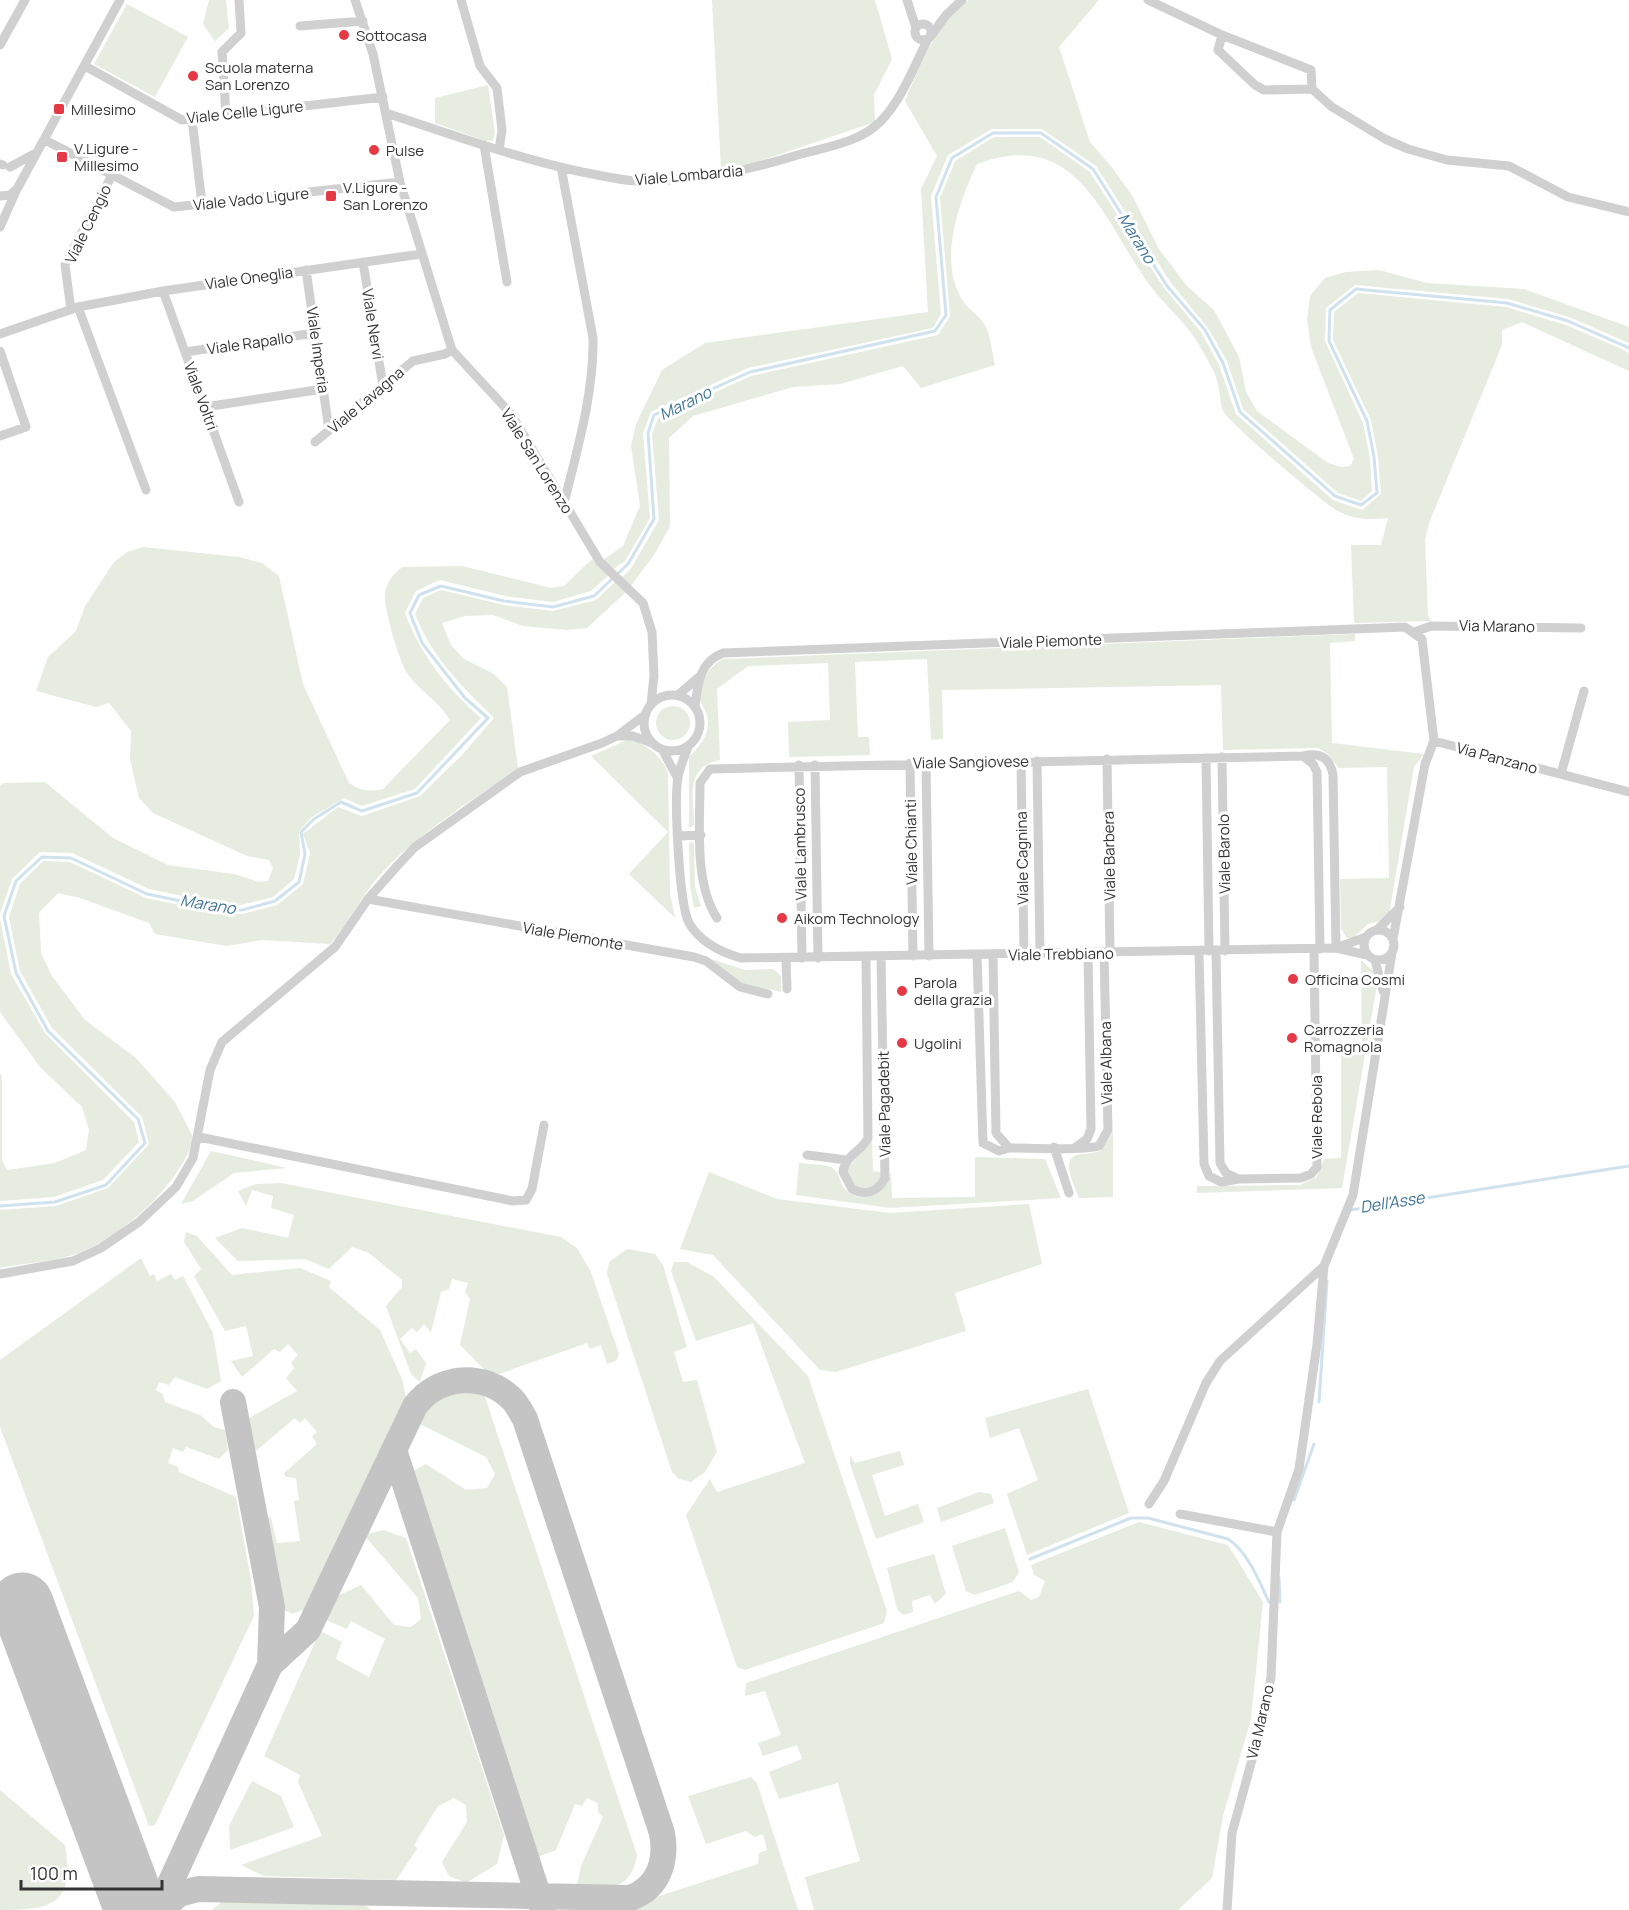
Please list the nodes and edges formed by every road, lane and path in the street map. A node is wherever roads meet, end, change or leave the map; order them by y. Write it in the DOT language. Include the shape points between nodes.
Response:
graph roads {
  1 [pos="25,0"];
  2 [pos="120,0"];
  3 [pos="239,0"];
  4 [pos="355,0"];
  5 [pos="461,0"];
  6 [pos="907,0"];
  7 [pos="962,0"];
  8 [pos="1148,0"];
  9 [pos="946,15"];
  10 [pos="363,21"];
  11 [pos="300,26"];
  12 [pos="922,26"];
  13 [pos="1222,35"];
  14 [pos="926,39"];
  15 [pos="0,45"];
  16 [pos="85,66"];
  17 [pos="1312,89"];
  18 [pos="382,97"];
  19 [pos="386,113"];
  20 [pos="226,115"];
  21 [pos="192,119"];
  22 [pos="45,140"];
  23 [pos="484,145"];
  24 [pos="499,150"];
  25 [pos="39,151"];
  26 [pos="3,166"];
  27 [pos="561,167"];
  28 [pos="112,175"];
  29 [pos="400,182"];
  30 [pos="18,185"];
  31 [pos="0,196"];
  32 [pos="202,204"];
  33 [pos="1629,212"];
  34 [pos="2,223"];
  35 [pos="421,254"];
  36 [pos="363,262"];
  37 [pos="306,270"];
  38 [pos="507,282"];
  39 [pos="163,291"];
  40 [pos="75,308"];
  41 [pos="315,333"];
  42 [pos="0,334"];
  43 [pos="452,350"];
  44 [pos="0,351"];
  45 [pos="185,352"];
  46 [pos="383,386"];
  47 [pos="323,389"];
  48 [pos="205,407"];
  49 [pos="329,430"];
  50 [pos="0,436"];
  51 [pos="315,442"];
  52 [pos="146,490"];
  53 [pos="239,502"];
  54 [pos="564,503"];
  55 [pos="1581,628"];
  56 [pos="1414,632"];
  57 [pos="654,676"];
  58 [pos="699,677"];
  59 [pos="1584,691"];
  60 [pos="674,695"];
  61 [pos="651,704"];
  62 [pos="695,706"];
  63 [pos="646,714"];
  64 [pos="617,736"];
  65 [pos="1434,741"];
  66 [pos="653,743"];
  67 [pos="688,747"];
  68 [pos="662,749"];
  69 [pos="1303,756"];
  70 [pos="1222,757"];
  71 [pos="1206,758"];
  72 [pos="1107,759"];
  73 [pos="1021,761"];
  74 [pos="1037,761"];
  75 [pos="910,763"];
  76 [pos="926,763"];
  77 [pos="799,765"];
  78 [pos="815,765"];
  79 [pos="1561,774"];
  80 [pos="678,779"];
  81 [pos="1629,792"];
  82 [pos="679,836"];
  83 [pos="701,836"];
  84 [pos="369,898"];
  85 [pos="1400,907"];
  86 [pos="717,918"];
  87 [pos="1377,930"];
  88 [pos="1366,937"];
  89 [pos="1393,939"];
  90 [pos="1336,948"];
  91 [pos="1317,949"];
  92 [pos="1212,951"];
  93 [pos="1088,953"];
  94 [pos="1107,953"];
  95 [pos="1392,953"];
  96 [pos="1024,954"];
  97 [pos="1040,954"];
  98 [pos="977,955"];
  99 [pos="993,955"];
  100 [pos="914,956"];
  101 [pos="930,956"];
  102 [pos="866,957"];
  103 [pos="882,957"];
  104 [pos="802,958"];
  105 [pos="818,958"];
  106 [pos="1371,958"];
  107 [pos="786,959"];
  108 [pos="787,989"];
  109 [pos="1384,993"];
  110 [pos="768,994"];
  111 [pos="544,1125"];
  112 [pos="199,1137"];
  113 [pos="1054,1147"];
  114 [pos="1076,1147"];
  115 [pos="1010,1148"];
  116 [pos="807,1155"];
  117 [pos="847,1160"];
  118 [pos="1239,1179"];
  119 [pos="1069,1193"];
  120 [pos="1324,1266"];
  121 [pos="0,1274"];
  122 [pos="1149,1504"];
  123 [pos="1180,1515"];
  124 [pos="1277,1532"];
  125 [pos="1227,1910"];
  1 -- 15 [label="street"];
  2 -- 16 [label="street"];
  3 -- 20 [label="street" via="241,33 222,52"];
  4 -- 10 [label="street, Viale San Lorenzo"];
  5 -- 24 [label="street" via="480,66 497,88 502,130"];
  6 -- 12 [label="street" via="912,16"];
  7 -- 9 [label="street, Viale Lombardia"];
  8 -- 13 [label="street"];
  9 -- 12 [label="street, Viale Lombardia"];
  9 -- 14 [label="street, Viale Lombardia"];
  10 -- 11 [label="street"];
  10 -- 18 [label="street, Viale San Lorenzo"];
  12 -- 14 [label="street" via="931,30"];
  12 -- 14 [label="street" via="915,34"];
  13 -- 17 [label="street" via="1311,70"];
  13 -- 17 [label="street" via="1218,50 1255,85 1264,90"];
  14 -- 27 [label="street, Viale Lombardia" via="888,113 872,129 847,141 758,168 704,177 634,181"];
  16 -- 21 [label="street, Viale Celle Ligure" via="182,120"];
  16 -- 22 [label="street"];
  17 -- 33 [label="street" via="1332,107 1408,149 1447,160 1509,166 1568,196"];
  18 -- 19 [label="street, Viale San Lorenzo"];
  18 -- 20 [label="street, Viale Celle Ligure"];
  19 -- 23 [label="street, Viale Lombardia"];
  19 -- 29 [label="street, Viale San Lorenzo"];
  20 -- 21 [label="street, Viale Celle Ligure"];
  21 -- 32 [label="street"];
  22 -- 25 [label="street"];
  22 -- 28 [label="street, Viale Vado Ligure"];
  23 -- 24 [label="street, Viale Lombardia"];
  23 -- 38 [label="street"];
  24 -- 27 [label="street, Viale Lombardia"];
  25 -- 26 [label="street" via="21,163"];
  25 -- 30 [label="street"];
  26 -- 30 [label="street" via="17,173"];
  27 -- 54 [label="street" via="593,338 589,393"];
  28 -- 32 [label="street, Viale Vado Ligure" via="174,207"];
  28 -- 40 [label="street, Viale Cengio" via="65,265"];
  29 -- 32 [label="street, Viale Vado Ligure"];
  29 -- 35 [label="street, Viale San Lorenzo"];
  30 -- 31 [label="street" via="10,195"];
  30 -- 34 [label="street"];
  31 -- 34 [label="street" via="5,204"];
  35 -- 36 [label="street, Viale Oneglia"];
  35 -- 43 [label="street, Viale San Lorenzo"];
  36 -- 37 [label="street, Viale Oneglia"];
  36 -- 46 [label="street, Viale Nervi"];
  37 -- 39 [label="street, Viale Oneglia"];
  37 -- 41 [label="street, Viale Imperia"];
  39 -- 40 [label="street, Viale Oneglia"];
  39 -- 45 [label="street, Viale Voltri"];
  40 -- 42 [label="street, Viale Oneglia"];
  40 -- 52 [label="street"];
  41 -- 45 [label="street, Viale Rapallo"];
  41 -- 47 [label="street, Viale Imperia"];
  43 -- 46 [label="street, Viale Lavagna" via="413,361"];
  43 -- 54 [label="street, Viale San Lorenzo" via="511,414"];
  44 -- 50 [label="street" via="27,427"];
  45 -- 48 [label="street, Viale Voltri"];
  46 -- 49 [label="street, Viale Lavagna"];
  47 -- 48 [label="street"];
  47 -- 49 [label="street, Viale Imperia"];
  48 -- 53 [label="street, Viale Voltri"];
  49 -- 51 [label="street, Viale Lavagna"];
  54 -- 57 [label="street, Viale San Lorenzo" via="600,562 643,603 652,632"];
  55 -- 56 [label="street, Via Marano" via="1431,626"];
  56 -- 58 [label="street, Viale Piemonte" via="1405,627 1381,627 739,652 716,656"];
  56 -- 65 [label="street" via="1422,639"];
  57 -- 60 [label="street" via="660,687"];
  57 -- 61 [label="street, Viale San Lorenzo"];
  58 -- 60 [label="street, Viale Piemonte"];
  58 -- 62 [label="street"];
  59 -- 79 [label="street"];
  60 -- 61 [label="street"];
  60 -- 62 [label="street"];
  61 -- 63 [label="street"];
  62 -- 67 [label="street" via="699,732"];
  63 -- 64 [label="street"];
  63 -- 66 [label="street" via="645,729"];
  64 -- 66 [label="street" via="633,736"];
  64 -- 84 [label="street" via="588,750 520,772 415,847"];
  65 -- 79 [label="street, Via Panzano"];
  65 -- 85 [label="street" via="1425,764"];
  66 -- 68 [label="street"];
  67 -- 68 [label="street"];
  67 -- 80 [label="street, Viale Trebbiano"];
  68 -- 80 [label="street, Viale Trebbiano"];
  69 -- 70 [label="street, Viale Sangiovese"];
  69 -- 90 [label="street, Viale Sangiovese" via="1315,753 1332,766"];
  69 -- 91 [label="street" via="1317,772"];
  70 -- 71 [label="street, Viale Sangiovese"];
  70 -- 92 [label="street, Viale Barolo"];
  71 -- 72 [label="street, Viale Sangiovese"];
  71 -- 92 [label="street, Viale Barolo"];
  72 -- 74 [label="street, Viale Sangiovese"];
  72 -- 94 [label="street, Viale Barbera"];
  73 -- 74 [label="street, Viale Sangiovese"];
  73 -- 76 [label="street, Viale Sangiovese"];
  73 -- 96 [label="street, Viale Cagnina"];
  74 -- 97 [label="street, Viale Cagnina"];
  75 -- 76 [label="street, Viale Sangiovese"];
  75 -- 78 [label="street, Viale Sangiovese"];
  75 -- 100 [label="street, Viale Chianti"];
  76 -- 101 [label="street, Viale Chianti"];
  77 -- 78 [label="street, Viale Sangiovese"];
  77 -- 83 [label="street, Viale Sangiovese" via="710,768 700,783"];
  77 -- 104 [label="street, Viale Lambrusco"];
  78 -- 105 [label="street, Viale Lambrusco"];
  79 -- 81 [label="street, Via Panzano"];
  80 -- 82 [label="street, Viale Trebbiano"];
  82 -- 83 [label="street"];
  82 -- 107 [label="street, Viale Trebbiano" via="681,899 698,936 741,958"];
  83 -- 86 [label="street, Viale Sangiovese" via="703,887"];
  84 -- 110 [label="street, Viale Piemonte" via="694,957 706,961 740,987"];
  84 -- 112 [label="street" via="335,947 222,1042 210,1070"];
  85 -- 87 [label="street"];
  85 -- 89 [label="street"];
  87 -- 88 [label="street"];
  87 -- 89 [label="street" via="1387,932"];
  88 -- 90 [label="street, Viale Trebbiano"];
  88 -- 106 [label="street" via="1363,946"];
  89 -- 95 [label="street"];
  90 -- 91 [label="street, Viale Trebbiano"];
  90 -- 106 [label="street, Viale Trebbiano"];
  91 -- 92 [label="street, Viale Trebbiano"];
  91 -- 118 [label="street, Viale Rebola" via="1317,1167 1301,1178"];
  92 -- 94 [label="street, Viale Trebbiano"];
  92 -- 118 [label="street" via="1220,1163 1226,1173"];
  92 -- 118 [label="street, Viale Rebola" via="1204,1164 1209,1176 1221,1182"];
  93 -- 94 [label="street, Viale Trebbiano"];
  93 -- 97 [label="street, Viale Trebbiano"];
  93 -- 114 [label="street, Viale Albana" via="1091,1129 1087,1139"];
  94 -- 114 [label="street, Viale Albana" via="1108,1130 1099,1146 1088,1150"];
  95 -- 106 [label="street" via="1384,959"];
  95 -- 109 [label="street"];
  96 -- 97 [label="street, Viale Trebbiano"];
  96 -- 99 [label="street, Viale Trebbiano"];
  98 -- 99 [label="street, Viale Trebbiano"];
  98 -- 101 [label="street, Viale Trebbiano"];
  98 -- 115 [label="street, Viale Albana" via="981,1133 989,1148"];
  99 -- 115 [label="street" via="996,1133"];
  100 -- 101 [label="street, Viale Trebbiano"];
  100 -- 103 [label="street, Viale Trebbiano"];
  102 -- 103 [label="street, Viale Trebbiano"];
  102 -- 105 [label="street, Viale Trebbiano"];
  102 -- 117 [label="street, Viale Pagadebit" via="868,1138"];
  103 -- 117 [label="street, Viale Pagadebit" via="882,1184 871,1192 852,1189 843,1172"];
  104 -- 105 [label="street, Viale Trebbiano"];
  104 -- 107 [label="street, Viale Trebbiano"];
  106 -- 109 [label="street"];
  107 -- 108 [label="street"];
  109 -- 120 [label="street" via="1353,1195"];
  111 -- 112 [label="street" via="532,1189 526,1200 513,1201"];
  112 -- 121 [label="street" via="193,1158 176,1186 139,1222 101,1248 73,1261"];
  113 -- 114 [label="street, Viale Albana"];
  113 -- 115 [label="street, Viale Albana"];
  113 -- 119 [label="street"];
  116 -- 117 [label="street"];
  120 -- 122 [label="street" via="1220,1361 1206,1383 1164,1481"];
  120 -- 124 [label="street, Via Marano" via="1299,1469"];
  123 -- 124 [label="street"];
  124 -- 125 [label="street, Via Marano" via="1270,1677 1232,1833"];
}
